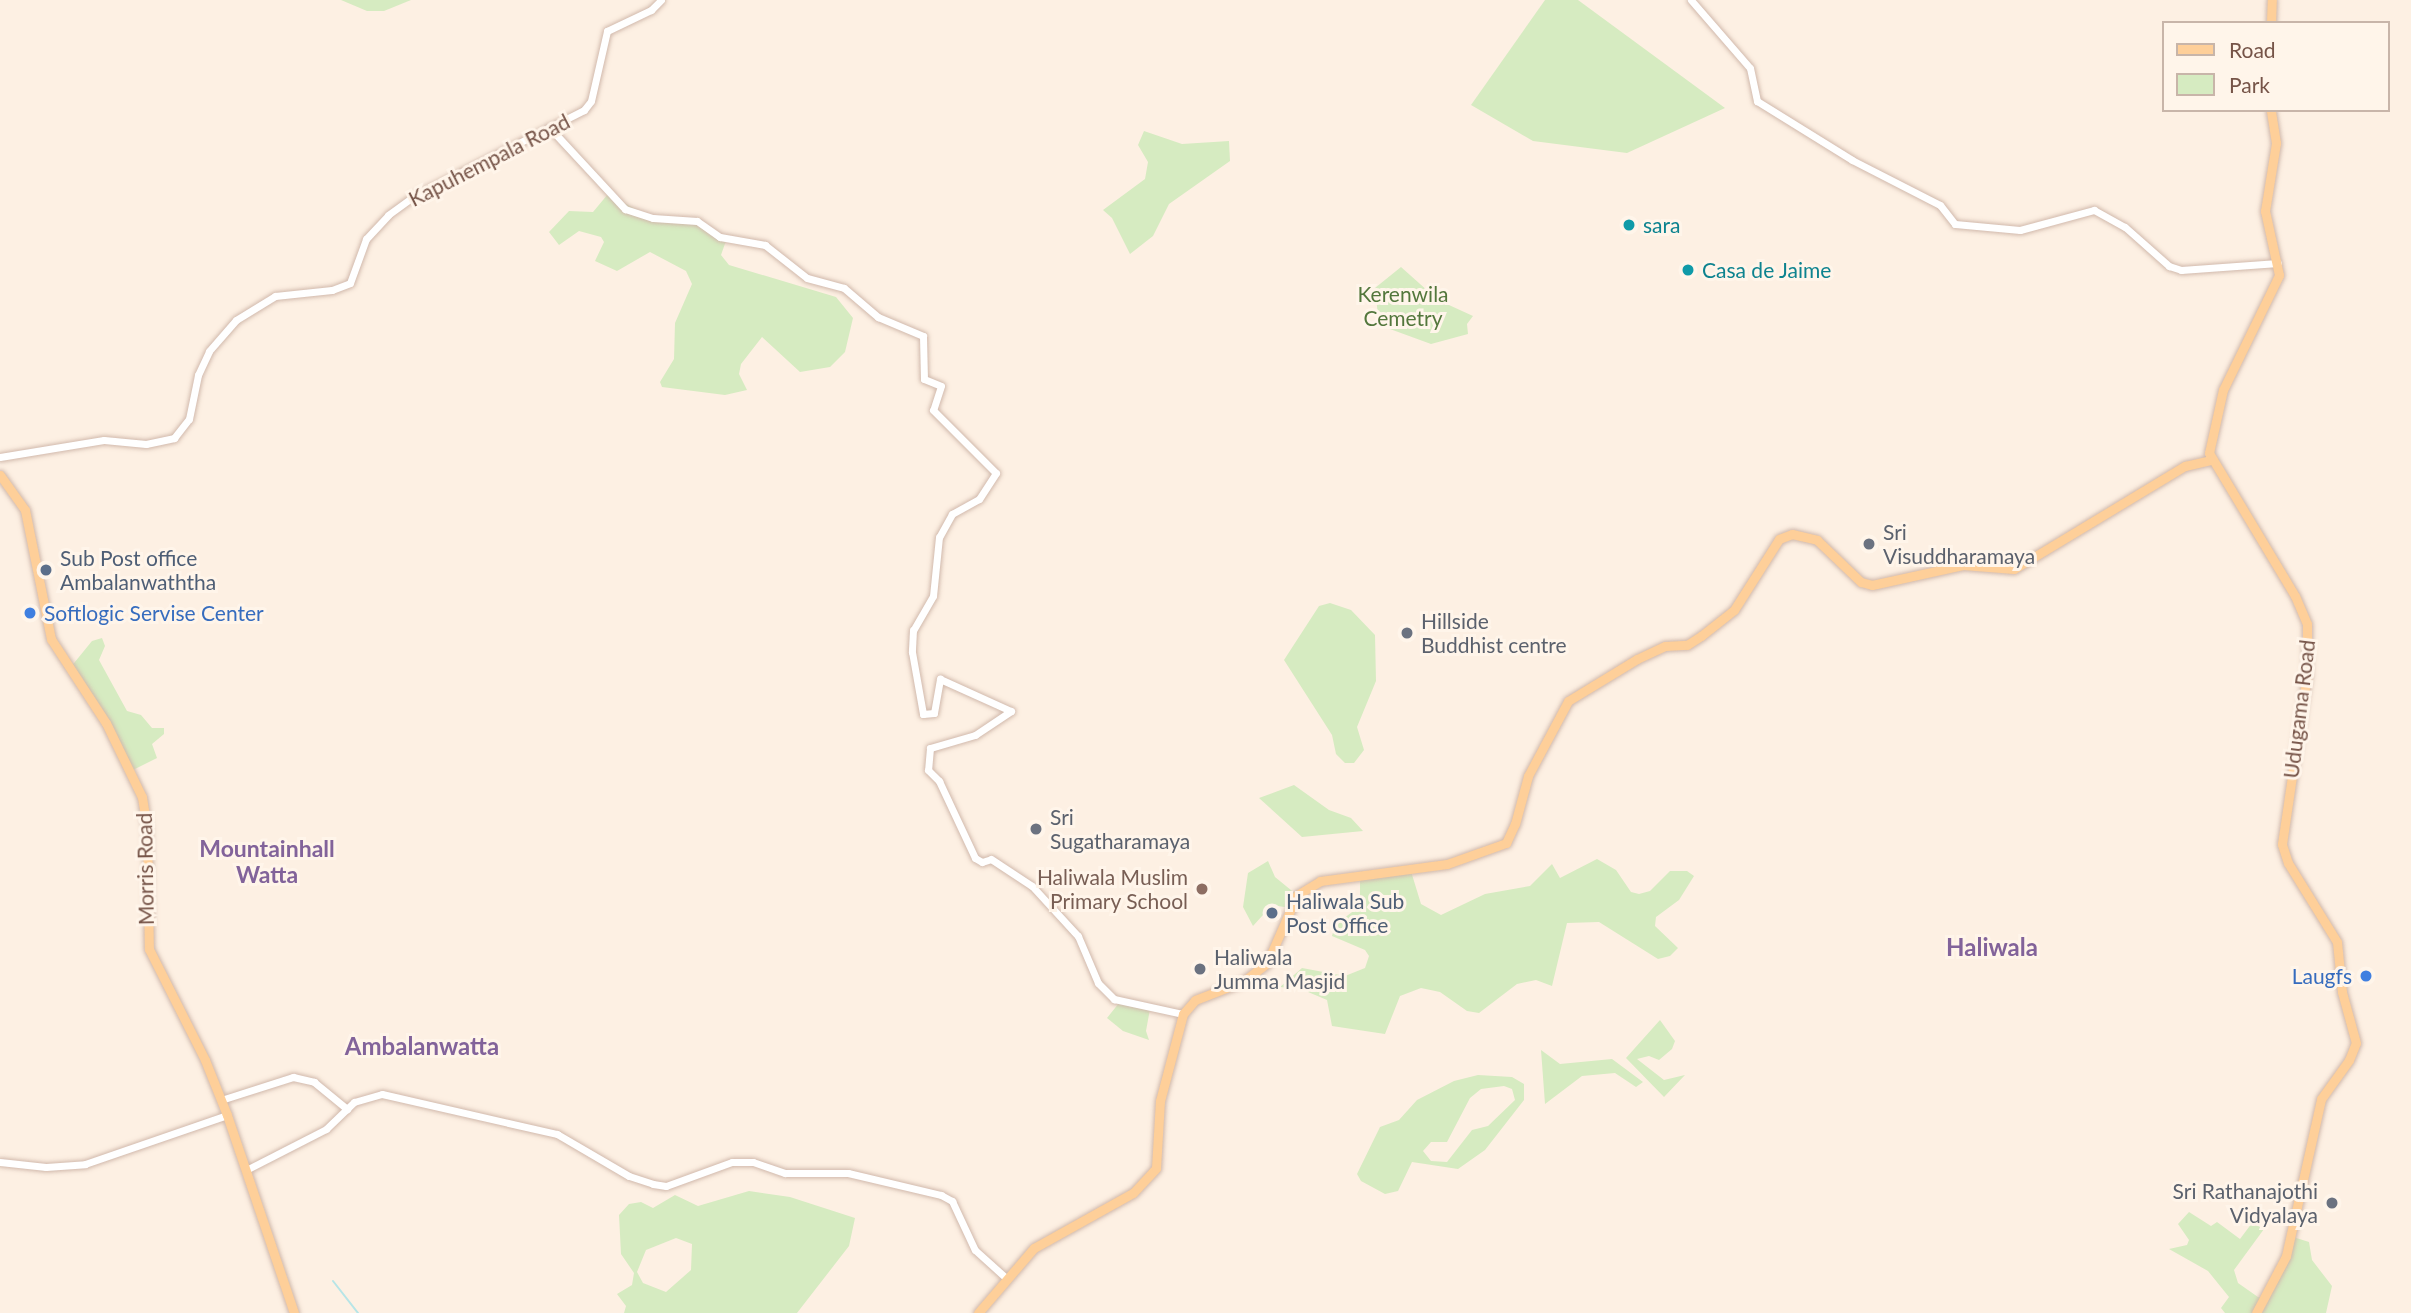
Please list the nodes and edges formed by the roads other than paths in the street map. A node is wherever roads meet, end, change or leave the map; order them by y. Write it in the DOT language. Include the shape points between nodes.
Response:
graph roads {
  1 [pos="661,0"];
  2 [pos="1691,0"];
  3 [pos="2272,0"];
  4 [pos="2271,21"];
  5 [pos="2271,112"];
  6 [pos="549,127"];
  7 [pos="2278,262"];
  8 [pos="0,457"];
  9 [pos="2211,460"];
  10 [pos="0,475"];
  11 [pos="1183,1014"];
  12 [pos="221,1100"];
  13 [pos="347,1109"];
  14 [pos="227,1115"];
  15 [pos="0,1162"];
  16 [pos="246,1170"];
  17 [pos="1006,1278"];
  18 [pos="294,1313"];
  19 [pos="978,1313"];
  20 [pos="2256,1313"];
  1 -- 6 [label="street, Kapuhempala Road" via="651,10 607,32 591,101 569,120"];
  2 -- 7 [label="street" via="1750,68 1757,101 1852,160 1940,205 1955,223 2020,230 2094,210 2125,227 2169,266 2181,270"];
  3 -- 4 [label="main road"];
  5 -- 7 [label="main road" via="2276,143 2265,211"];
  6 -- 8 [label="street, Kapuhempala Road" via="416,195 387,215 366,239 350,283 332,290 275,296 252,307 209,351 198,375 189,419 174,438 146,444 104,440"];
  6 -- 11 [label="street" via="625,209 653,218 697,220 720,237 765,245 807,278 844,288 878,317 923,336 924,379 941,386 933,410 996,473 979,499 952,514 939,537 933,596 913,629 923,714 934,713 940,679 1011,712 975,736 930,748 928,771 939,780 975,858 982,862 991,859 1032,886 1078,936 1098,983 1114,999"];
  7 -- 9 [label="main road" via="2271,299 2223,390"];
  9 -- 11 [label="main road" via="2185,466 2014,569 1963,565 1872,585 1861,582 1817,540 1793,534 1779,540 1764,557 1734,611 1687,645 1665,646 1637,659 1568,701 1528,776 1516,824 1506,843 1447,864 1320,880 1297,895 1267,963 1244,981 1195,1000"];
  9 -- 20 [label="main road, Udugama Road" via="2295,596 2307,624 2306,675 2282,844 2288,863 2337,942 2342,992 2356,1043 2350,1060 2321,1099 2286,1256"];
  10 -- 12 [label="main road, Morris Road" via="25,510 48,634 106,723 142,797 147,828 147,941"];
  11 -- 17 [label="main road" via="1160,1101 1156,1168 1133,1193 1034,1248"];
  12 -- 13 [label="street" via="293,1077 314,1082"];
  12 -- 14 [label="main road, Morris Road"];
  13 -- 16 [label="street" via="326,1129"];
  13 -- 17 [label="street" via="370,1094 382,1094 470,1112 557,1134 629,1176 653,1184 666,1185 732,1163 753,1162 785,1173 848,1173 941,1195 952,1200 975,1250"];
  14 -- 15 [label="street" via="85,1164 46,1167"];
  14 -- 16 [label="main road, Morris Road"];
  16 -- 18 [label="main road, Morris Road"];
  17 -- 19 [label="main road"];
}
